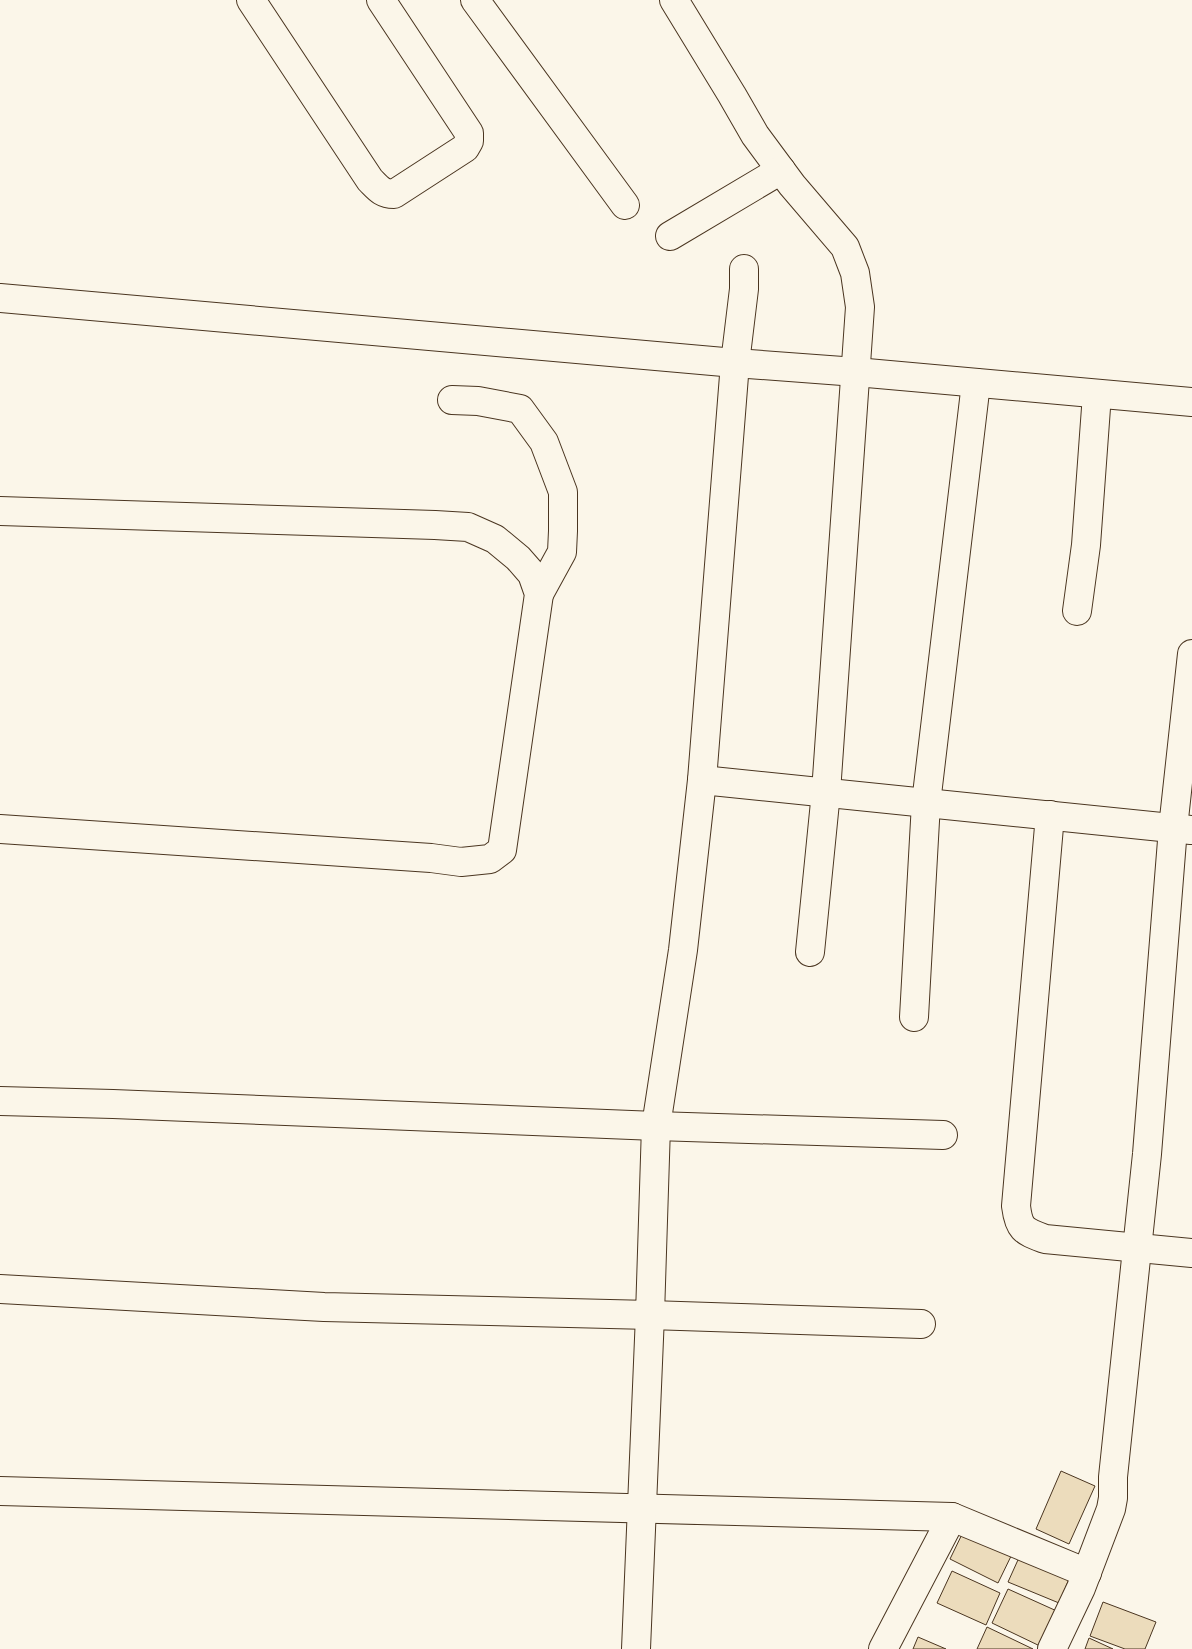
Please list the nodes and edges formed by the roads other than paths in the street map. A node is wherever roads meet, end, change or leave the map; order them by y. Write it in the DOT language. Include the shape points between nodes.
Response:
graph roads {
  1 [pos="251,0"];
  2 [pos="381,0"];
  3 [pos="475,0"];
  4 [pos="674,0"];
  5 [pos="781,170"];
  6 [pos="625,206"];
  7 [pos="670,236"];
  8 [pos="744,269"];
  9 [pos="0,298"];
  10 [pos="735,363"];
  11 [pos="856,372"];
  12 [pos="976,384"];
  13 [pos="1097,394"];
  14 [pos="452,400"];
  15 [pos="1192,402"];
  16 [pos="0,511"];
  17 [pos="539,594"];
  18 [pos="1077,611"];
  19 [pos="1192,654"];
  20 [pos="702,780"];
  21 [pos="826,792"];
  22 [pos="926,803"];
  23 [pos="1050,816"];
  24 [pos="0,828"];
  25 [pos="1182,829"];
  26 [pos="810,952"];
  27 [pos="914,1017"];
  28 [pos="0,1101"];
  29 [pos="656,1126"];
  30 [pos="943,1135"];
  31 [pos="1137,1248"];
  32 [pos="1192,1253"];
  33 [pos="0,1289"];
  34 [pos="650,1315"];
  35 [pos="920,1324"];
  36 [pos="0,1491"];
  37 [pos="643,1508"];
  38 [pos="952,1517"];
  39 [pos="1087,1573"];
  40 [pos="636,1649"];
  41 [pos="883,1649"];
  42 [pos="1052,1649"];
  1 -- 2 [label="street" via="370,180 380,191 394,194 466,148 469,133"];
  3 -- 6 [label="street"];
  4 -- 5 [label="street" via="755,135"];
  5 -- 7 [label="street"];
  5 -- 11 [label="street" via="845,247 855,273 860,307"];
  8 -- 10 [label="street"];
  9 -- 10 [label="street"];
  10 -- 11 [label="street"];
  10 -- 20 [label="street"];
  11 -- 12 [label="street"];
  11 -- 21 [label="street"];
  12 -- 13 [label="street"];
  12 -- 22 [label="street"];
  13 -- 15 [label="street"];
  13 -- 18 [label="street" via="1086,545"];
  14 -- 17 [label="street" via="520,409 544,442 563,492 563,531 562,552"];
  16 -- 17 [label="street" via="468,528 495,539 518,558 532,574"];
  17 -- 24 [label="street" via="502,850 490,859 461,862"];
  19 -- 25 [label="street"];
  20 -- 21 [label="street"];
  20 -- 29 [label="street" via="683,950"];
  21 -- 22 [label="street"];
  21 -- 26 [label="street"];
  22 -- 23 [label="street"];
  22 -- 27 [label="street"];
  23 -- 25 [label="street"];
  23 -- 31 [label="street" via="1016,1206 1018,1221 1026,1232 1045,1239"];
  25 -- 31 [label="street"];
  28 -- 29 [label="street"];
  29 -- 30 [label="street"];
  29 -- 34 [label="street"];
  31 -- 32 [label="street"];
  31 -- 39 [label="street" via="1113,1498"];
  33 -- 34 [label="street" via="324,1307"];
  34 -- 35 [label="street"];
  34 -- 37 [label="street"];
  36 -- 37 [label="street"];
  37 -- 38 [label="street"];
  37 -- 40 [label="street"];
  38 -- 39 [label="street"];
  38 -- 41 [label="street"];
  39 -- 42 [label="street"];
}
